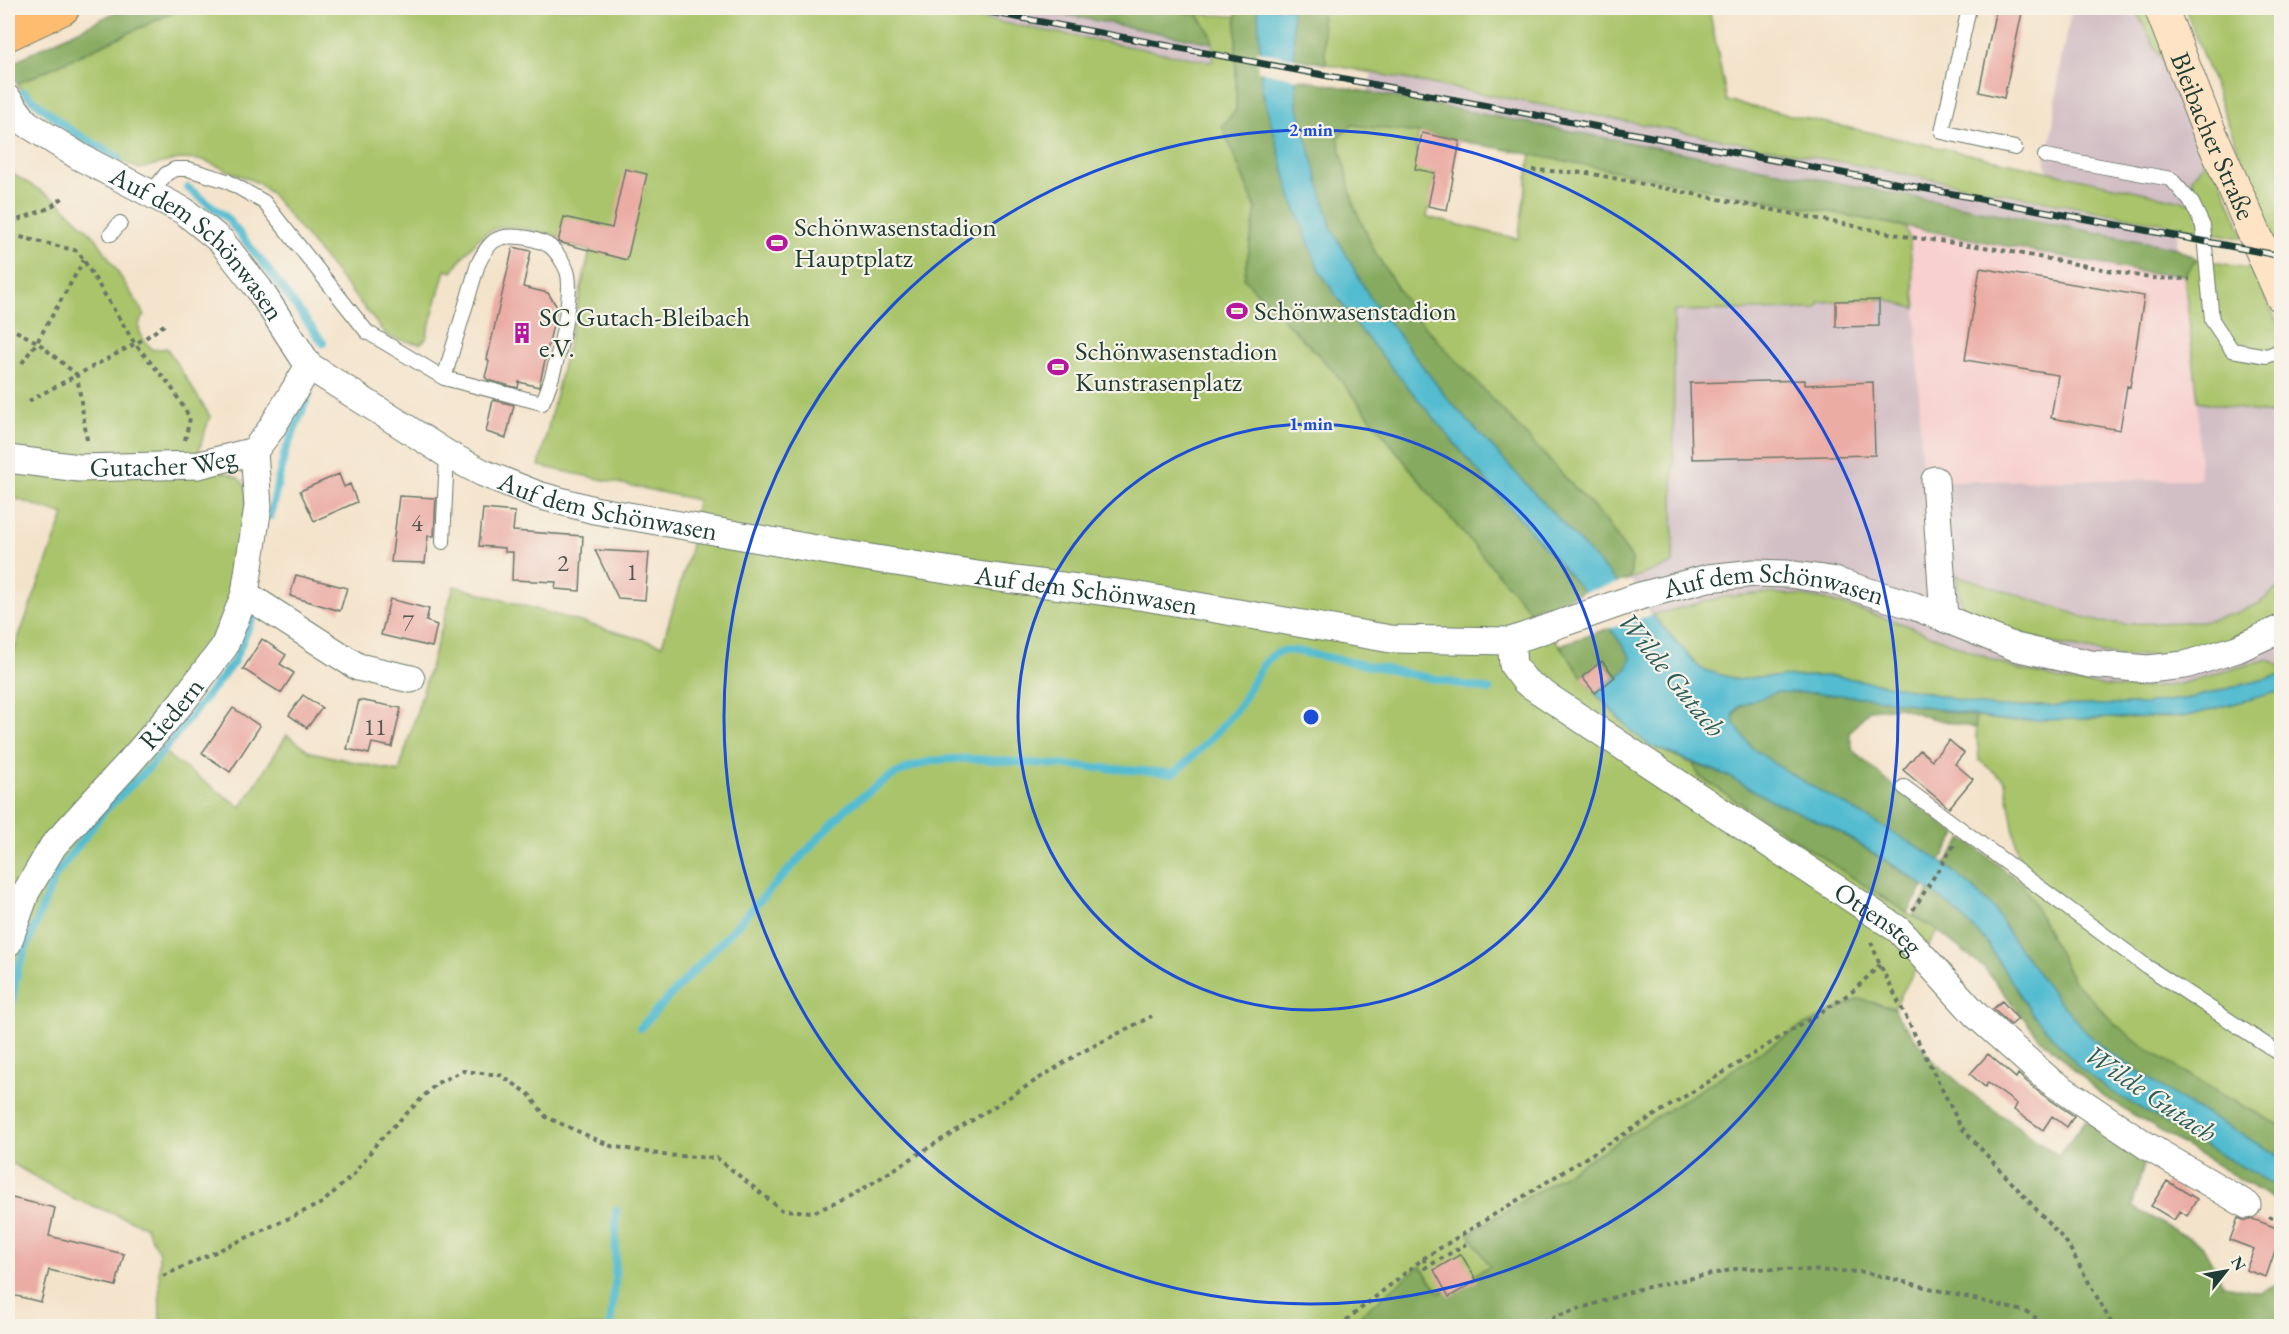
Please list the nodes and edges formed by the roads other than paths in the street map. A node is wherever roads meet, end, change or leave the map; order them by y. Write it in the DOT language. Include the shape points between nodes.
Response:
graph roads {
  1 [pos="63,8"];
  2 [pos="1969,8"];
  3 [pos="2161,8"];
  4 [pos="13,31"];
  5 [pos="8,99"];
  6 [pos="2015,148"];
  7 [pos="2045,156"];
  8 [pos="151,194"];
  9 [pos="120,223"];
  10 [pos="111,234"];
  11 [pos="2282,296"];
  12 [pos="2282,350"];
  13 [pos="309,366"];
  14 [pos="444,378"];
  15 [pos="254,451"];
  16 [pos="447,454"];
  17 [pos="8,459"];
  18 [pos="1935,480"];
  19 [pos="443,542"];
  20 [pos="245,594"];
  21 [pos="1944,618"];
  22 [pos="2278,639"];
  23 [pos="1511,641"];
  24 [pos="411,679"];
  25 [pos="1904,787"];
  26 [pos="8,943"];
  27 [pos="2282,1056"];
  28 [pos="2247,1205"];
  1 -- 4 [label="highway"];
  2 -- 6 [label="lane" via="1942,132"];
  3 -- 11 [label="main road, Bleibacher Straße" via="2206,124"];
  5 -- 8 [label="street, Auf dem Schönwasen" via="27,123 80,158"];
  7 -- 12 [label="lane" via="2171,179 2192,203 2203,226 2212,320 2232,350 2267,356"];
  8 -- 13 [label="street, Auf dem Schönwasen" via="184,212 221,241 259,289"];
  8 -- 14 [label="lane" via="166,174 188,169 227,182 264,202 367,332"];
  9 -- 10 [label="lane"];
  13 -- 15 [label="street, Gutacher Weg"];
  13 -- 16 [label="street, Auf dem Schönwasen"];
  14 -- 14 [label="lane" via="542,402 549,389 569,286 567,271 549,246 516,236 503,237 486,250 478,264"];
  15 -- 17 [label="street, Gutacher Weg" via="199,465 79,468"];
  15 -- 20 [label="street, Riedern" via="258,506"];
  16 -- 19 [label="lane"];
  16 -- 23 [label="street, Auf dem Schönwasen" via="538,495 686,527 1391,639"];
  18 -- 21 [label="street"];
  20 -- 24 [label="street" via="358,668"];
  20 -- 26 [label="street, Riedern" via="224,647 182,702 52,846 26,892"];
  21 -- 22 [label="street, Auf dem Schönwasen" via="2015,647 2090,664 2148,669 2185,665"];
  21 -- 23 [label="street, Auf dem Schönwasen" via="1832,580 1755,573 1708,578 1640,596"];
  23 -- 28 [label="street, Ottensteg" via="1513,664 1526,682 1899,930 1976,1015 2049,1080 2147,1146"];
  25 -- 27 [label="lane" via="2146,966"];
}
